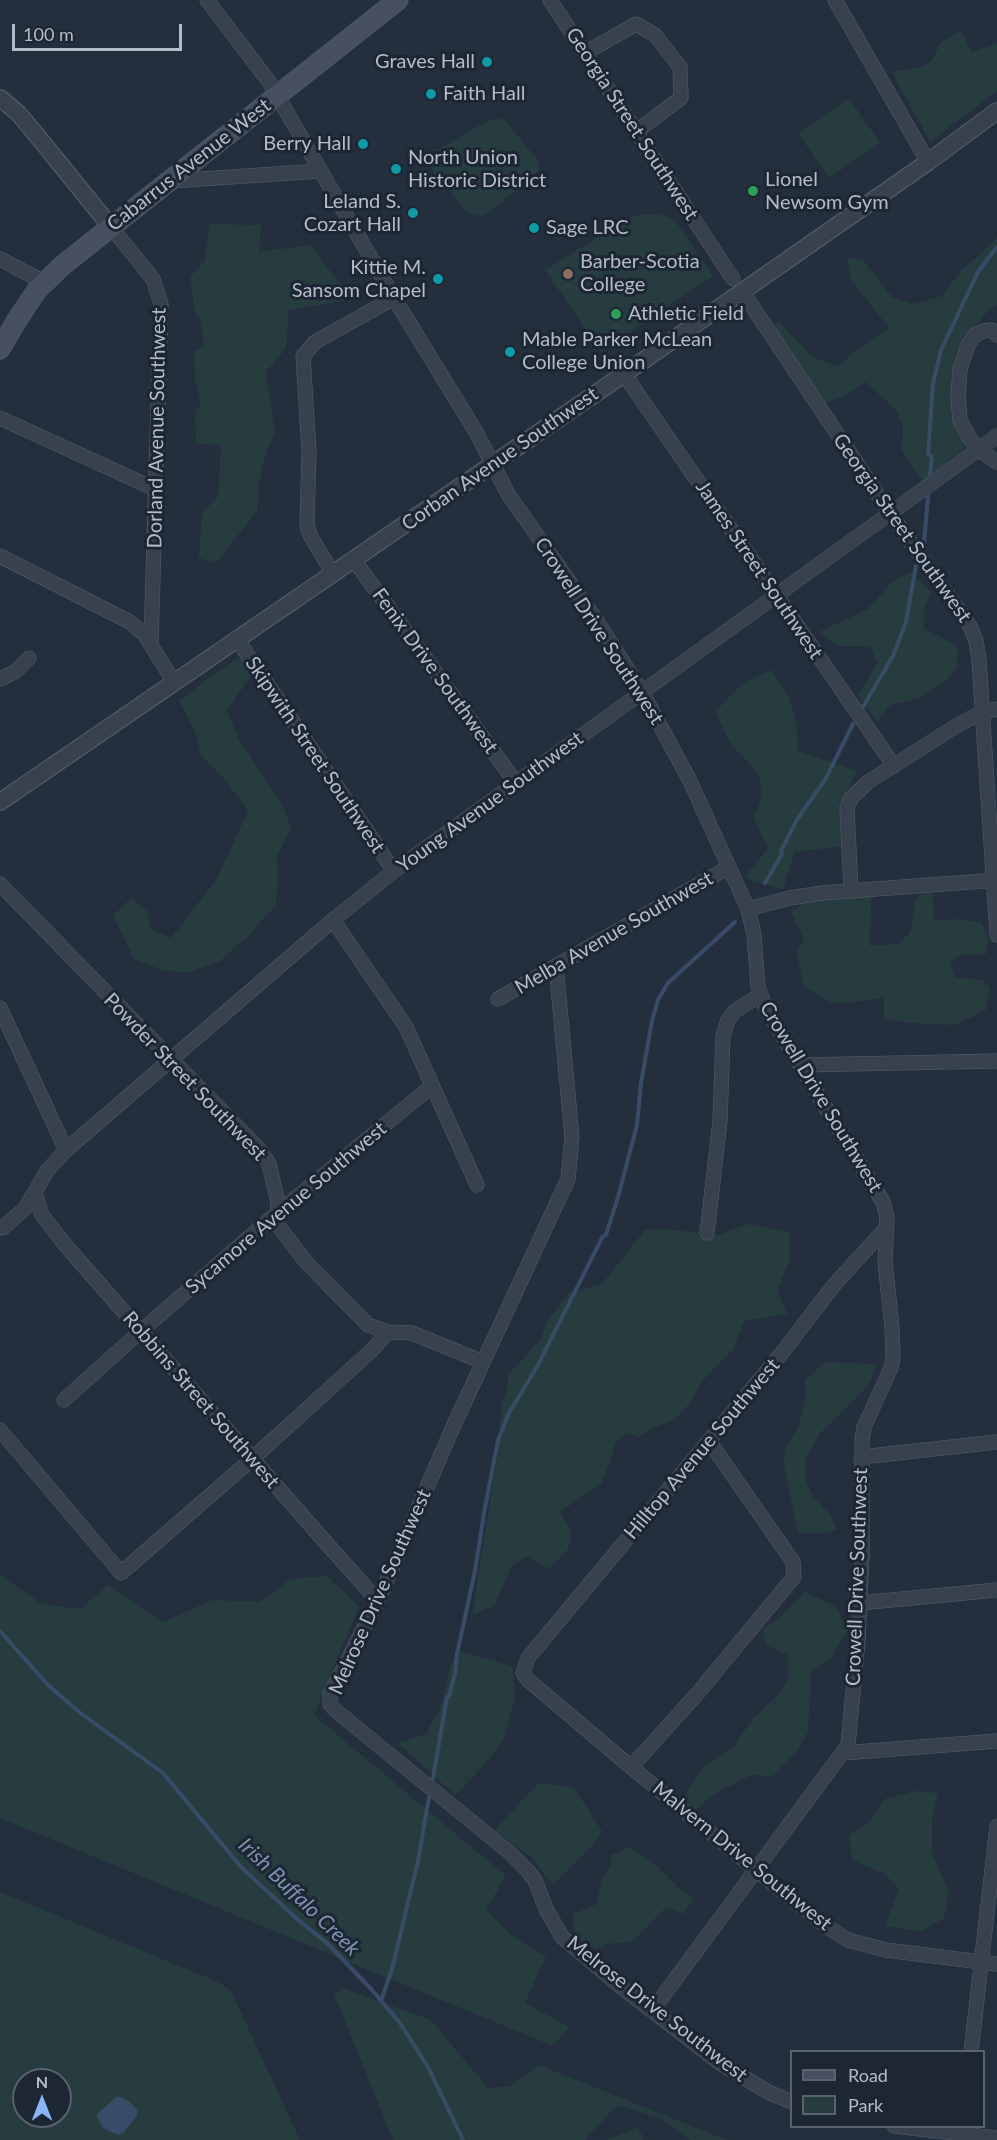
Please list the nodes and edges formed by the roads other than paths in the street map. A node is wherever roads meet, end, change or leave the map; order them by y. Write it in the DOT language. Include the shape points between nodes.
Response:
graph roads {
  1 [pos="398,0"];
  2 [pos="550,0"];
  3 [pos="835,0"];
  4 [pos="210,1"];
  5 [pos="585,52"];
  6 [pos="277,96"];
  7 [pos="0,98"];
  8 [pos="997,111"];
  9 [pos="637,131"];
  10 [pos="928,162"];
  11 [pos="320,171"];
  12 [pos="171,181"];
  13 [pos="111,227"];
  14 [pos="0,259"];
  15 [pos="44,282"];
  16 [pos="738,285"];
  17 [pos="394,298"];
  18 [pos="997,335"];
  19 [pos="0,349"];
  20 [pos="624,374"];
  21 [pos="0,418"];
  22 [pos="997,436"];
  23 [pos="981,452"];
  24 [pos="997,462"];
  25 [pos="494,464"];
  26 [pos="155,489"];
  27 [pos="890,513"];
  28 [pos="0,555"];
  29 [pos="354,560"];
  30 [pos="333,574"];
  31 [pos="777,595"];
  32 [pos="237,639"];
  33 [pos="151,645"];
  34 [pos="29,658"];
  35 [pos="0,680"];
  36 [pos="174,682"];
  37 [pos="642,692"];
  38 [pos="997,709"];
  39 [pos="982,712"];
  40 [pos="894,766"];
  41 [pos="516,783"];
  42 [pos="0,802"];
  43 [pos="729,867"];
  44 [pos="393,871"];
  45 [pos="995,880"];
  46 [pos="0,884"];
  47 [pos="851,890"];
  48 [pos="748,909"];
  49 [pos="333,920"];
  50 [pos="997,935"];
  51 [pos="556,966"];
  52 [pos="760,995"];
  53 [pos="498,999"];
  54 [pos="0,1008"];
  55 [pos="170,1060"];
  56 [pos="997,1061"];
  57 [pos="800,1065"];
  58 [pos="432,1086"];
  59 [pos="66,1150"];
  60 [pos="477,1185"];
  61 [pos="35,1193"];
  62 [pos="276,1214"];
  63 [pos="3,1228"];
  64 [pos="886,1228"];
  65 [pos="706,1233"];
  66 [pos="141,1331"];
  67 [pos="388,1332"];
  68 [pos="483,1362"];
  69 [pos="64,1400"];
  70 [pos="0,1430"];
  71 [pos="709,1441"];
  72 [pos="997,1442"];
  73 [pos="861,1457"];
  74 [pos="252,1459"];
  75 [pos="997,1590"];
  76 [pos="378,1601"];
  77 [pos="860,1603"];
  78 [pos="523,1673"];
  79 [pos="997,1741"];
  80 [pos="843,1753"];
  81 [pos="631,1767"];
  82 [pos="997,1826"];
  83 [pos="757,1871"];
  84 [pos="981,1962"];
  85 [pos="997,1964"];
  86 [pos="652,2011"];
  87 [pos="971,2050"];
  88 [pos="790,2101"];
  89 [pos="904,2128"];
  90 [pos="962,2134"];
  91 [pos="997,2138"];
  1 -- 6 [label="main road, Cabarrus Avenue West"];
  2 -- 5 [label="street, Georgia Street Southwest"];
  3 -- 10 [label="street"];
  4 -- 6 [label="street, Crowell Drive Southwest"];
  5 -- 9 [label="street, Georgia Street Southwest"];
  5 -- 9 [label="street" via="636,24 655,35 680,67 681,98"];
  6 -- 11 [label="street, Crowell Drive Southwest"];
  6 -- 12 [label="main road, Cabarrus Avenue West"];
  7 -- 13 [label="street" via="19,114"];
  8 -- 10 [label="street, Corban Avenue Southwest"];
  9 -- 16 [label="street, Georgia Street Southwest"];
  10 -- 16 [label="street, Corban Avenue Southwest"];
  11 -- 12 [label="street"];
  11 -- 17 [label="street, Crowell Drive Southwest"];
  12 -- 13 [label="main road, Cabarrus Avenue West"];
  13 -- 15 [label="main road, Cabarrus Avenue West"];
  13 -- 26 [label="street, Dorland Avenue Southwest" via="145,268 157,288 162,312"];
  14 -- 15 [label="street"];
  15 -- 19 [label="main road, Cabarrus Avenue West"];
  16 -- 20 [label="street, Corban Avenue Southwest"];
  16 -- 27 [label="street, Georgia Street Southwest"];
  17 -- 25 [label="street, Crowell Drive Southwest"];
  17 -- 30 [label="street" via="315,342 303,356 309,451 307,525"];
  18 -- 23 [label="street" via="992,330 975,335 960,369 960,420"];
  20 -- 25 [label="street, Corban Avenue Southwest"];
  20 -- 31 [label="street, James Street Southwest"];
  21 -- 26 [label="street"];
  22 -- 23 [label="street, Young Avenue Southwest"];
  23 -- 24 [label="street"];
  23 -- 27 [label="street, Young Avenue Southwest"];
  25 -- 29 [label="street, Corban Avenue Southwest"];
  25 -- 37 [label="street, Crowell Drive Southwest" via="508,494 596,618"];
  26 -- 33 [label="street, Dorland Avenue Southwest"];
  27 -- 31 [label="street, Young Avenue Southwest"];
  27 -- 39 [label="street, Georgia Street Southwest" via="970,626 979,660"];
  28 -- 33 [label="street" via="130,622"];
  29 -- 30 [label="street, Corban Avenue Southwest"];
  29 -- 41 [label="street, Fenix Drive Southwest"];
  30 -- 32 [label="street, Corban Avenue Southwest"];
  31 -- 37 [label="street, Young Avenue Southwest"];
  31 -- 40 [label="street, James Street Southwest"];
  32 -- 36 [label="street, Corban Avenue Southwest"];
  32 -- 44 [label="street, Skipwith Street Southwest"];
  33 -- 36 [label="street"];
  34 -- 35 [label="street"];
  36 -- 42 [label="street, Corban Avenue Southwest"];
  37 -- 41 [label="street, Young Avenue Southwest"];
  37 -- 43 [label="street, Crowell Drive Southwest" via="690,781"];
  38 -- 39 [label="street"];
  39 -- 40 [label="street"];
  39 -- 45 [label="street, Georgia Street Southwest"];
  40 -- 47 [label="street" via="851,798"];
  41 -- 44 [label="street, Young Avenue Southwest"];
  43 -- 48 [label="street, Crowell Drive Southwest"];
  43 -- 51 [label="street, Melba Avenue Southwest"];
  44 -- 49 [label="street, Young Avenue Southwest"];
  45 -- 47 [label="street"];
  45 -- 50 [label="street, Georgia Street Southwest"];
  46 -- 55 [label="street, Powder Street Southwest"];
  47 -- 48 [label="street" via="790,898"];
  48 -- 52 [label="street, Crowell Drive Southwest"];
  49 -- 55 [label="street, Young Avenue Southwest"];
  49 -- 58 [label="street" via="406,1027"];
  51 -- 53 [label="street, Melba Avenue Southwest"];
  51 -- 68 [label="street, Melrose Drive Southwest" via="572,1137 570,1170"];
  52 -- 57 [label="street, Crowell Drive Southwest"];
  52 -- 65 [label="street" via="735,1011 723,1036 720,1121"];
  54 -- 59 [label="street"];
  55 -- 59 [label="street, Young Avenue Southwest"];
  55 -- 62 [label="street, Powder Street Southwest" via="265,1157 278,1202"];
  56 -- 57 [label="street"];
  57 -- 64 [label="street, Crowell Drive Southwest" via="883,1202"];
  58 -- 60 [label="street"];
  58 -- 62 [label="street, Sycamore Avenue Southwest"];
  59 -- 61 [label="street, Young Avenue Southwest" via="47,1171"];
  61 -- 63 [label="street, Young Avenue Southwest"];
  61 -- 66 [label="street, Robbins Street Southwest" via="42,1215"];
  62 -- 66 [label="street, Sycamore Avenue Southwest"];
  62 -- 67 [label="street, Powder Street Southwest" via="277,1224 306,1262 369,1325"];
  64 -- 71 [label="street, Hilltop Avenue Southwest" via="834,1285"];
  64 -- 73 [label="street, Crowell Drive Southwest" via="893,1358 864,1427"];
  66 -- 69 [label="street, Sycamore Avenue Southwest"];
  66 -- 74 [label="street, Robbins Street Southwest"];
  67 -- 68 [label="street" via="412,1333"];
  67 -- 74 [label="street"];
  68 -- 76 [label="street, Melrose Drive Southwest"];
  70 -- 74 [label="street" via="121,1573"];
  71 -- 78 [label="street, Hilltop Avenue Southwest" via="528,1658"];
  71 -- 81 [label="street" via="793,1562 794,1577"];
  72 -- 73 [label="street"];
  73 -- 77 [label="street, Crowell Drive Southwest"];
  74 -- 76 [label="street, Robbins Street Southwest"];
  75 -- 77 [label="street"];
  76 -- 86 [label="street, Melrose Drive Southwest" via="330,1694 330,1704 528,1870 562,1937"];
  77 -- 80 [label="street, Crowell Drive Southwest" via="851,1732"];
  78 -- 81 [label="street, Malvern Drive Southwest"];
  79 -- 80 [label="street"];
  80 -- 83 [label="street, Crowell Drive Southwest"];
  81 -- 83 [label="street, Malvern Drive Southwest"];
  82 -- 84 [label="street"];
  83 -- 84 [label="street, Malvern Drive Southwest" via="848,1940 886,1950"];
  83 -- 86 [label="street, Crowell Drive Southwest"];
  84 -- 85 [label="street, Malvern Drive Southwest"];
  84 -- 87 [label="street"];
  86 -- 88 [label="street, Melrose Drive Southwest" via="720,2063"];
  89 -- 90 [label="street"];
  90 -- 91 [label="street"];
}
